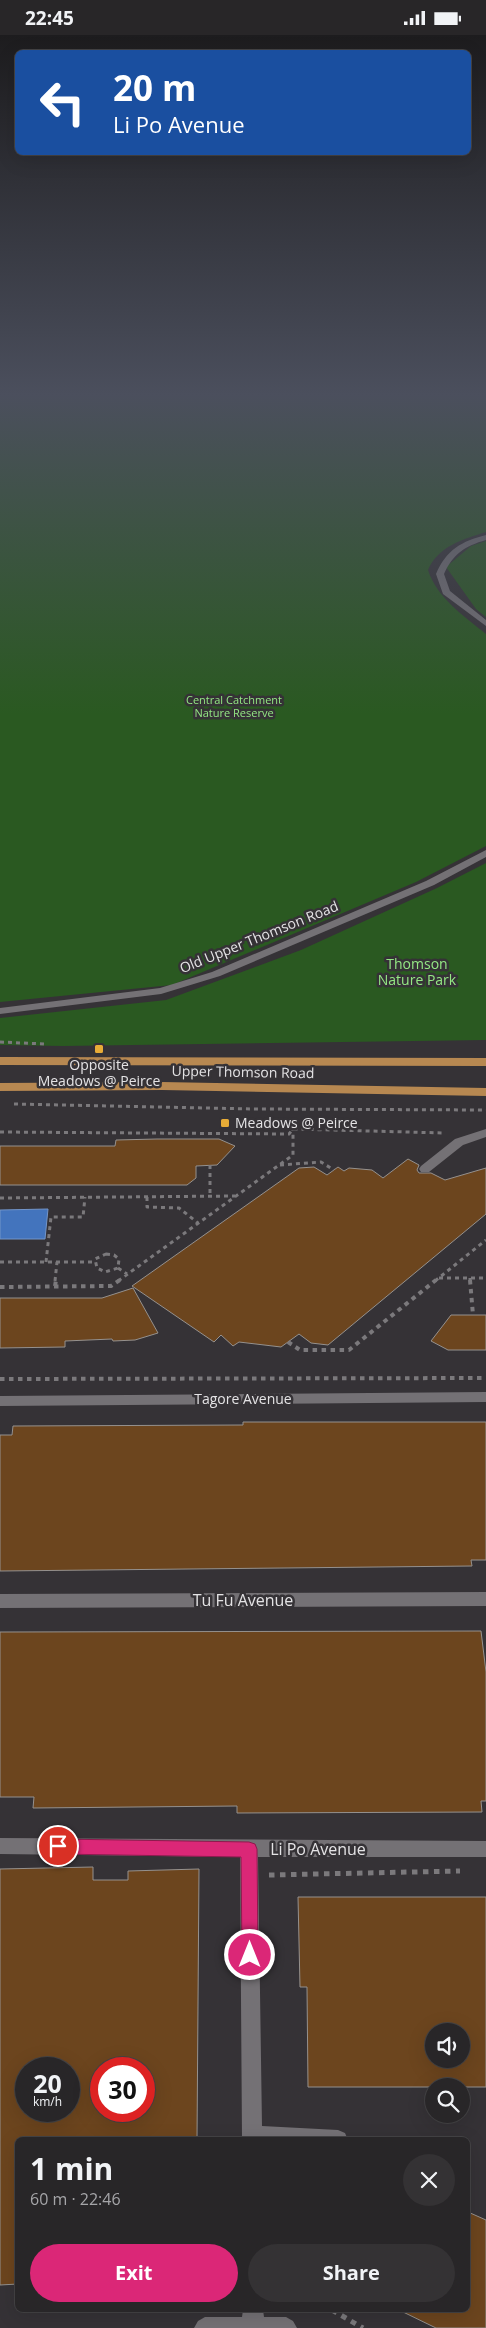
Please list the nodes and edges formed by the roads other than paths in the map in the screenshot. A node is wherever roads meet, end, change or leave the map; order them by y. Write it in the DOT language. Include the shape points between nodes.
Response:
graph roads {
  1 [pos="486,537"];
  2 [pos="486,624"];
  3 [pos="486,853"];
  4 [pos="0,1011"];
  5 [pos="0,1061"];
  6 [pos="486,1062"];
  7 [pos="0,1087"];
  8 [pos="486,1092"];
  9 [pos="486,1133"];
  10 [pos="425,1169"];
  11 [pos="486,1397"];
  12 [pos="0,1401"];
  13 [pos="486,1599"];
  14 [pos="0,1601"];
  15 [pos="0,1845"];
  16 [pos="249,1849"];
  17 [pos="486,1849"];
  18 [pos="252,2137"];
  19 [pos="252,2321"];
  20 [pos="205,2328"];
  21 [pos="286,2328"];
  1 -- 2 [label="street" via="465,543 446,557 440,574 446,592"];
  3 -- 4 [label="street, Old Upper Thomson Road" via="430,883 216,974 160,991"];
  5 -- 6 [label="main road, Upper Thomson Road"];
  7 -- 8 [label="main road, Upper Thomson Road" via="162,1086"];
  9 -- 10 [label="street" via="459,1142"];
  11 -- 12 [label="street, Tagore Avenue"];
  13 -- 14 [label="street, Tu Fu Avenue"];
  15 -- 16 [label="street, Li Po Avenue"];
  16 -- 17 [label="street, Li Po Avenue"];
  16 -- 18 [label="street"];
  19 -- 20 [label="street"];
  19 -- 21 [label="street"];
}
